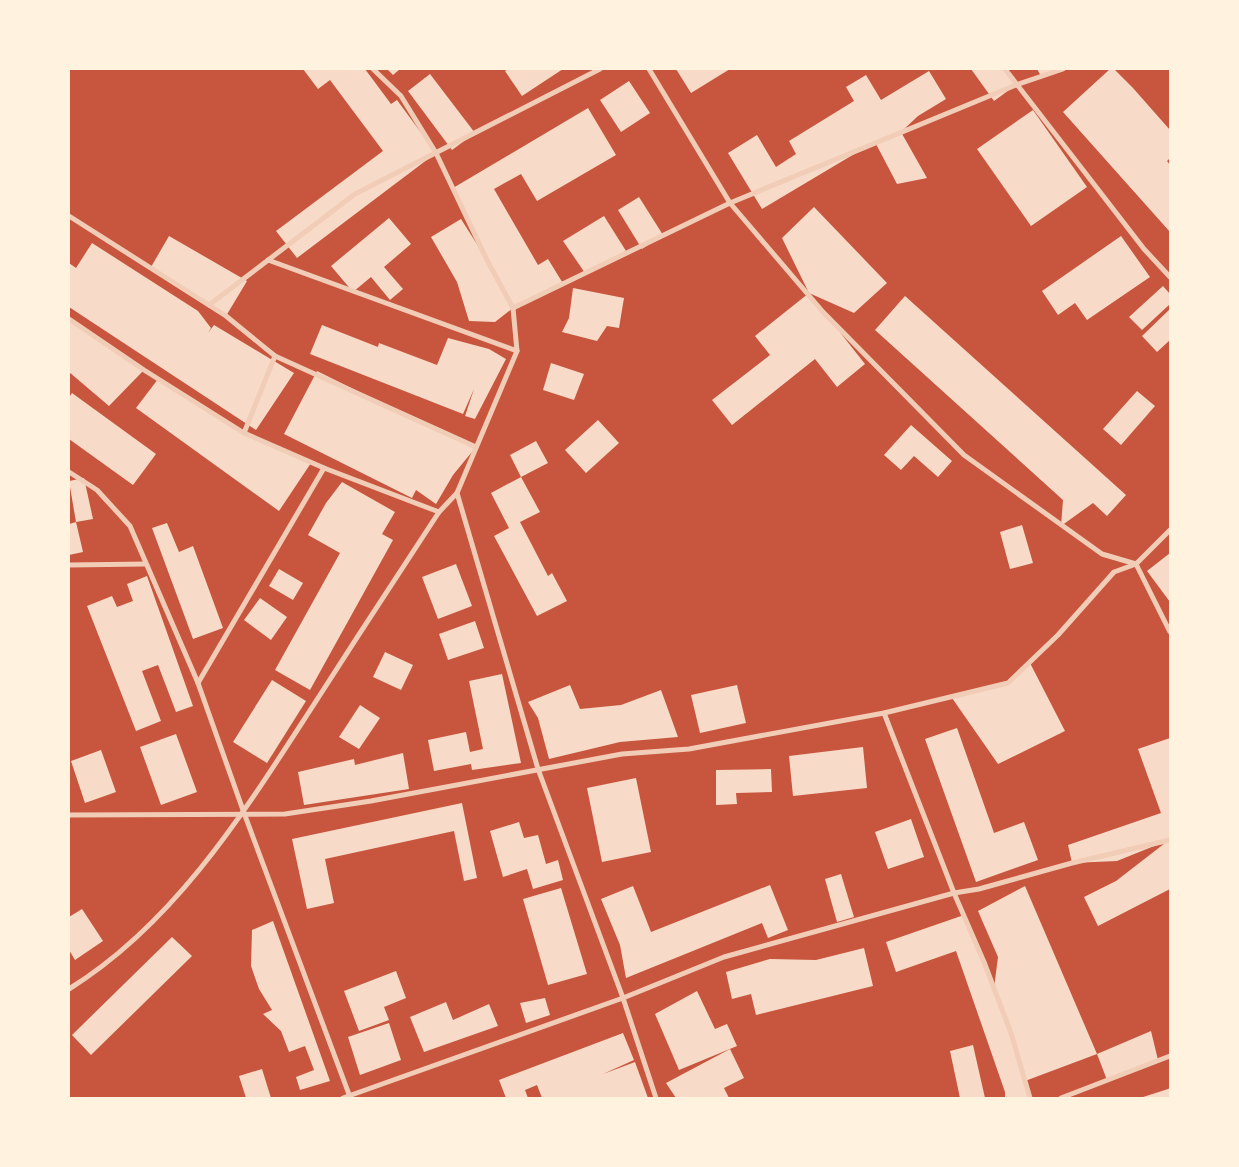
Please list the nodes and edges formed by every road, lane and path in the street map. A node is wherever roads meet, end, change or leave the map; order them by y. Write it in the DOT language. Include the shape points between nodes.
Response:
graph roads {
  1 [pos="373,69"];
  2 [pos="600,69"];
  3 [pos="649,69"];
  4 [pos="1005,69"];
  5 [pos="1063,69"];
  6 [pos="1016,85"];
  7 [pos="436,153"];
  8 [pos="730,203"];
  9 [pos="69,216"];
  10 [pos="268,260"];
  11 [pos="1170,277"];
  12 [pos="209,305"];
  13 [pos="512,308"];
  14 [pos="69,319"];
  15 [pos="517,351"];
  16 [pos="275,356"];
  17 [pos="244,433"];
  18 [pos="476,448"];
  19 [pos="324,468"];
  20 [pos="69,472"];
  21 [pos="457,493"];
  22 [pos="439,512"];
  23 [pos="1170,530"];
  24 [pos="146,564"];
  25 [pos="1136,564"];
  26 [pos="69,566"];
  27 [pos="1170,632"];
  28 [pos="198,684"];
  29 [pos="884,713"];
  30 [pos="538,769"];
  31 [pos="244,813"];
  32 [pos="69,815"];
  33 [pos="1170,840"];
  34 [pos="954,893"];
  35 [pos="69,989"];
  36 [pos="623,998"];
  37 [pos="1170,1056"];
  38 [pos="350,1097"];
  39 [pos="344,1098"];
  40 [pos="656,1098"];
  41 [pos="1030,1098"];
  42 [pos="1061,1098"];
  1 -- 7 [label="street" via="401,96"];
  2 -- 7 [label="street"];
  3 -- 8 [label="street"];
  4 -- 6 [label="street"];
  5 -- 6 [label="street"];
  6 -- 8 [label="street"];
  6 -- 11 [label="street" via="1144,249"];
  7 -- 10 [label="street" via="355,194"];
  7 -- 13 [label="street"];
  8 -- 13 [label="street"];
  8 -- 25 [label="street" via="823,312 964,455 1102,554"];
  9 -- 12 [label="street"];
  10 -- 12 [label="street"];
  10 -- 15 [label="street"];
  12 -- 16 [label="street"];
  13 -- 15 [label="street"];
  14 -- 17 [label="street"];
  15 -- 18 [label="street"];
  16 -- 17 [label="street"];
  16 -- 18 [label="street"];
  17 -- 19 [label="street"];
  18 -- 21 [label="street"];
  19 -- 22 [label="street"];
  19 -- 28 [label="street"];
  20 -- 24 [label="street" via="97,490 130,526"];
  21 -- 22 [label="street"];
  21 -- 30 [label="street"];
  22 -- 31 [label="street"];
  23 -- 25 [label="street"];
  24 -- 26 [label="street"];
  24 -- 28 [label="street"];
  25 -- 27 [label="street"];
  25 -- 29 [label="street" via="1114,572 1058,635 1008,683"];
  28 -- 31 [label="street"];
  29 -- 30 [label="street" via="689,749 622,754"];
  29 -- 34 [label="street"];
  30 -- 31 [label="street" via="285,814"];
  30 -- 36 [label="street"];
  31 -- 32 [label="street"];
  31 -- 35 [label="street" via="194,876 138,935 98,971"];
  31 -- 38 [label="street"];
  33 -- 34 [label="street"];
  34 -- 36 [label="street" via="724,957"];
  34 -- 41 [label="street" via="1011,1033"];
  36 -- 38 [label="street"];
  36 -- 40 [label="street"];
  37 -- 42 [label="street"];
  38 -- 39 [label="street"];
}
